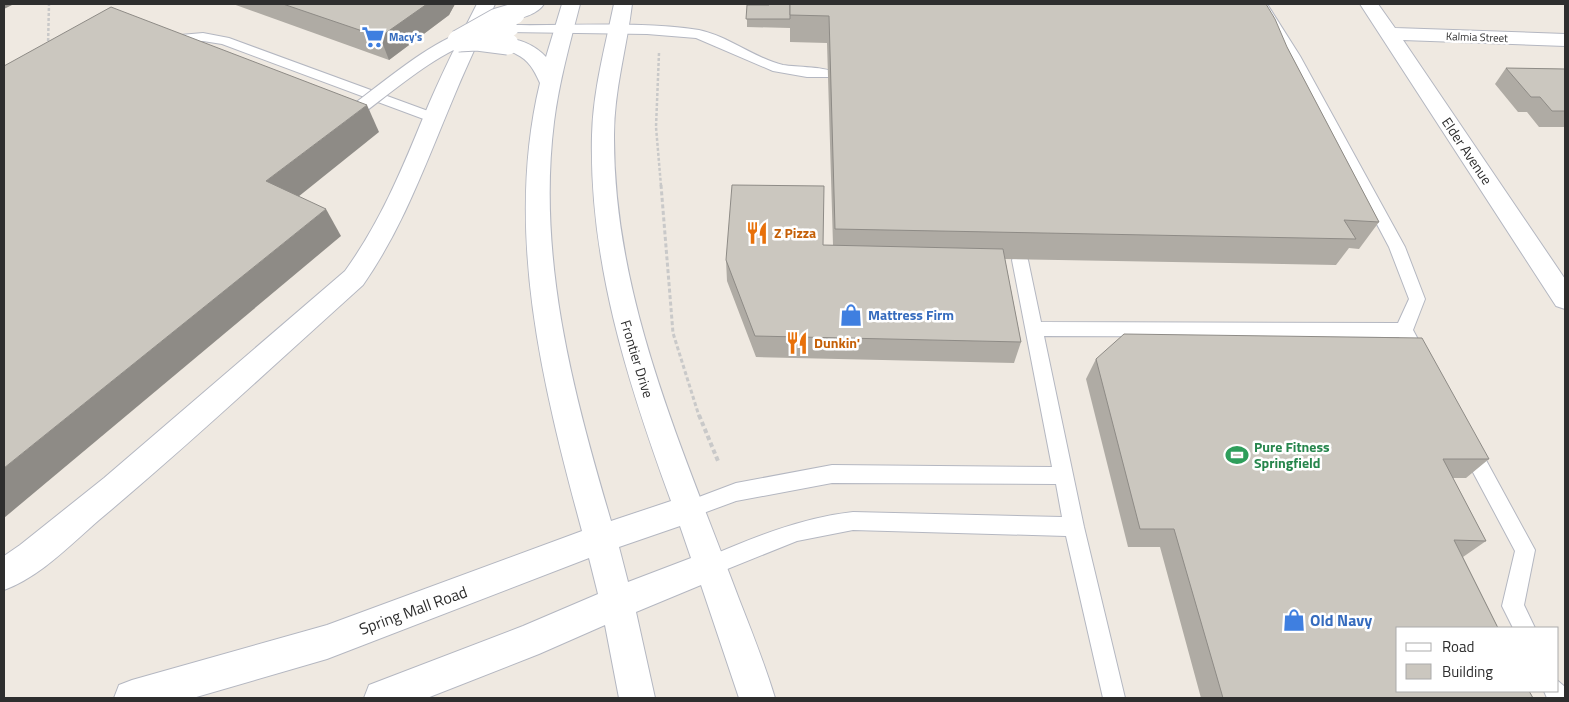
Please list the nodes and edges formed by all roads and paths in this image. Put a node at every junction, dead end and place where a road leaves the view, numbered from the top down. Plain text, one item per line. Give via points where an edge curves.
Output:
1 (49, 4) edge
2 (486, 4) edge
3 (535, 4) edge
4 (570, 4) edge
5 (1262, 4) edge
6 (1370, 4) edge
7 (621, 17) edge
8 (512, 29) junction
9 (564, 29) junction
10 (653, 30) junction
11 (1390, 34) junction
12 (458, 40) junction
13 (1565, 40) edge
14 (159, 41) edge
15 (48, 52) edge
16 (828, 73) edge
17 (1289, 75) edge
18 (1305, 76) junction
19 (550, 82) junction
20 (346, 118) edge
21 (434, 118) junction
22 (1020, 260) edge
23 (1565, 299) edge
24 (1034, 329) junction
25 (1404, 330) junction
26 (1427, 373) edge
27 (1460, 432) edge
28 (718, 461) dead end
29 (1064, 476) junction
30 (690, 509) junction
31 (1074, 527) junction
32 (600, 540) junction
33 (710, 566) junction
34 (4, 574) edge
35 (617, 603) junction
36 (1524, 627) edge
37 (132, 698) edge
38 (382, 698) edge
39 (636, 698) edge
40 (757, 698) edge
41 (1114, 698) edge

1 - 15 path, bridge
2 - 21 main road
3 - 8 main road
4 - 9 main road
5 - 18 lane
6 - 11 main road, Elder Avenue
7 - 9 lane
7 - 10 lane
7 - 30 main road, Frontier Drive via 603,136 615,272 628,333
8 - 9 lane
8 - 12 main road, bridge
8 - 12 main road, bridge via 490,23
8 - 19 main road via 542,63
9 - 19 main road
10 - 16 lane via 698,34 778,68
10 - 28 path via 659,50 656,127 673,332
11 - 13 main road, Kalmia Street
11 - 23 main road, Elder Avenue
12 - 20 lane, bridge
14 - 21 lane via 203,37 224,41
17 - 18 lane
18 - 25 lane via 1400,256 1416,299
19 - 32 main road via 541,141 540,229 544,285 552,350
21 - 34 main road via 374,252 354,278 115,488 32,556
22 - 24 lane
24 - 25 lane
24 - 29 lane
25 - 26 lane
27 - 36 lane via 1525,550 1513,606
29 - 30 lane via 832,474 736,492
29 - 31 lane
30 - 32 main road, Spring Mall Road
30 - 33 main road, Frontier Drive
31 - 33 lane via 826,523 770,540
31 - 41 lane
32 - 35 main road
32 - 37 main road, Spring Mall Road via 327,642
33 - 35 main road
33 - 40 main road, Frontier Drive
35 - 38 main road
35 - 39 main road

